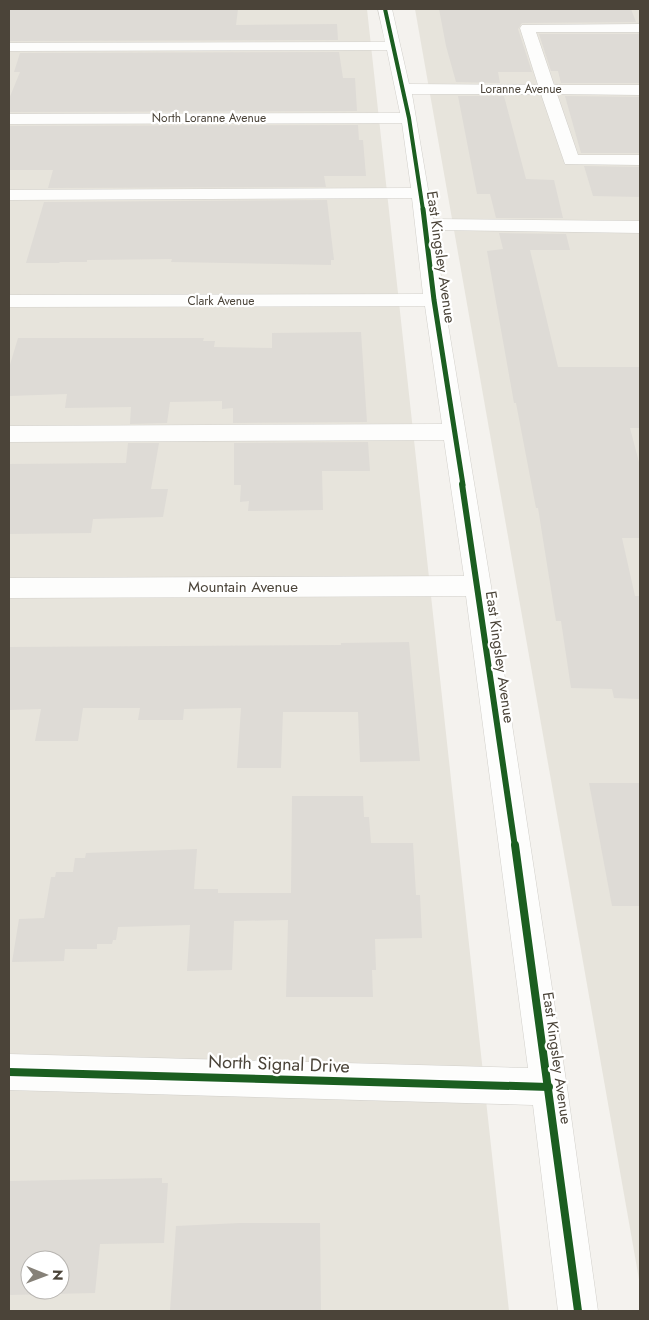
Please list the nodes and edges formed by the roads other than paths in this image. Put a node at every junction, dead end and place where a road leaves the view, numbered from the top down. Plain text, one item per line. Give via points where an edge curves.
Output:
1 (385, 9) edge
2 (640, 28) edge
3 (393, 46) junction
4 (9, 47) edge
5 (402, 89) junction
6 (548, 89) junction
7 (640, 90) edge
8 (409, 118) junction
9 (9, 119) edge
10 (640, 160) edge
11 (420, 192) junction
12 (9, 195) edge
13 (425, 224) junction
14 (640, 227) edge
15 (434, 300) junction
16 (9, 302) edge
17 (454, 432) junction
18 (9, 434) edge
19 (478, 586) junction
20 (9, 588) edge
21 (9, 1072) edge
22 (549, 1087) junction
23 (578, 1311) edge

1 - 3 street, East Kingsley Avenue
2 - 6 street via 527,28
3 - 4 street
3 - 5 street, East Kingsley Avenue
5 - 6 street, Loranne Avenue
5 - 8 street, East Kingsley Avenue
6 - 7 street, Loranne Avenue
6 - 10 street via 571,160
8 - 9 street, North Loranne Avenue
8 - 11 street, East Kingsley Avenue
11 - 12 street
11 - 13 street, East Kingsley Avenue
13 - 14 street
13 - 15 street, East Kingsley Avenue
15 - 16 street, Clark Avenue
15 - 17 street, East Kingsley Avenue
17 - 18 street
17 - 19 street, East Kingsley Avenue
19 - 20 street, Mountain Avenue
19 - 22 street, East Kingsley Avenue
21 - 22 street, North Signal Drive
22 - 23 street, East Kingsley Avenue

